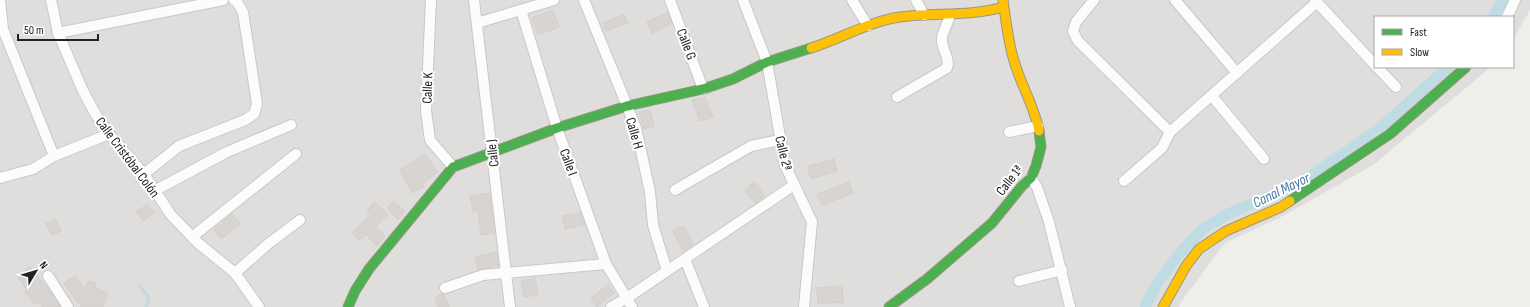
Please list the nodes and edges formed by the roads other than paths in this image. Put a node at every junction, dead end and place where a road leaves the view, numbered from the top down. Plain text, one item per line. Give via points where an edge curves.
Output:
1 (0, 0) edge
2 (51, 0) edge
3 (223, 0) edge
4 (234, 0) edge
5 (431, 0) edge
6 (474, 0) edge
7 (554, 0) edge
8 (584, 0) edge
9 (670, 0) edge
10 (743, 0) edge
11 (852, 0) edge
12 (916, 0) edge
13 (1094, 0) edge
14 (1175, 0) edge
15 (1515, 0) edge
16 (1316, 1) edge
17 (1003, 3) edge
18 (521, 10) junction
19 (924, 14) junction
20 (950, 15) junction
21 (1507, 16) edge
22 (477, 23) junction
23 (868, 26) junction
24 (58, 33) junction
25 (767, 62) junction
26 (1374, 64) edge
27 (1378, 68) edge
28 (1465, 68) edge
29 (1237, 73) junction
30 (1396, 87) dead end
31 (703, 89) junction
32 (1212, 96) junction
33 (897, 97) dead end
34 (627, 106) junction
35 (291, 125) dead end
36 (1038, 126) junction
37 (557, 128) junction
38 (1009, 132) dead end
39 (1170, 132) junction
40 (109, 134) junction
41 (780, 140) junction
42 (492, 152) junction
43 (296, 154) dead end
44 (54, 156) junction
45 (1264, 159) dead end
46 (453, 167) junction
47 (144, 174) junction
48 (0, 177) edge
49 (1031, 178) junction
50 (1124, 181) dead end
51 (794, 185) junction
52 (675, 190) dead end
53 (154, 191) junction
54 (300, 220) dead end
55 (192, 237) junction
56 (685, 258) junction
57 (606, 264) junction
58 (1062, 270) junction
59 (667, 271) junction
60 (235, 273) junction
61 (505, 273) junction
62 (48, 276) dead end
63 (1019, 281) dead end
64 (445, 288) dead end
65 (627, 298) junction
66 (68, 307) edge
67 (259, 307) edge
68 (348, 307) edge
69 (510, 307) edge
70 (611, 307) edge
71 (632, 307) edge
72 (704, 307) edge
73 (804, 307) edge
74 (889, 307) edge
75 (1070, 307) edge
76 (1163, 307) edge

1 - 44 street via 3,30
2 - 24 street, Calle Cristóbal Colón
3 - 24 street
4 - 47 street via 243,12 256,104 254,114 179,146
5 - 46 street, Calle K via 426,111 430,140
6 - 22 street, Calle J
7 - 18 street
8 - 34 street, Calle H
9 - 31 street, Calle G
10 - 25 street, Calle 2ª
11 - 23 street
12 - 19 street
13 - 39 street via 1076,22 1073,31 1078,41
14 - 29 street
15 - 21 street
16 - 26 street
16 - 29 street
17 - 20 street via 993,10
17 - 36 street, Calle 1ª via 1015,64
18 - 22 street
18 - 37 street, Calle I
19 - 20 street
19 - 23 street via 898,17
20 - 33 street via 942,37 948,68
22 - 42 street, Calle J
23 - 25 street via 827,43
24 - 40 street, Calle Cristóbal Colón via 83,92
25 - 31 street via 733,79
25 - 41 street, Calle 2ª
27 - 30 street
28 - 76 street via 1390,134 1370,148 1281,207 1226,231 1199,250 1186,266
29 - 32 street
31 - 34 street
32 - 39 street
32 - 45 street
34 - 37 street
34 - 59 street, Calle H via 636,128 650,192 653,225
35 - 53 street via 227,152
36 - 38 street
36 - 49 street, Calle 1ª via 1041,147
37 - 42 street
37 - 57 street, Calle I
39 - 50 street via 1162,148
40 - 44 street
40 - 47 street, Calle Cristóbal Colón
41 - 51 street, Calle 2ª via 785,165
41 - 52 street via 751,146
42 - 46 street
42 - 61 street, Calle J
43 - 55 street
44 - 48 street via 33,168
46 - 68 street via 369,269
47 - 53 street, Calle Cristóbal Colón
49 - 58 street via 1042,200
49 - 74 street, Calle 1ª via 992,223 927,279
51 - 56 street
51 - 73 street, Calle 2ª via 812,222
53 - 55 street, Calle Cristóbal Colón via 171,215
54 - 60 street
55 - 60 street, Calle Cristóbal Colón
56 - 59 street
56 - 72 street
57 - 61 street
57 - 65 street, Calle I
58 - 63 street
58 - 75 street
59 - 65 street
60 - 67 street, Calle Cristóbal Colón
61 - 64 street via 483,275
61 - 69 street, Calle J
62 - 66 street
65 - 70 street
65 - 71 street, Calle I

